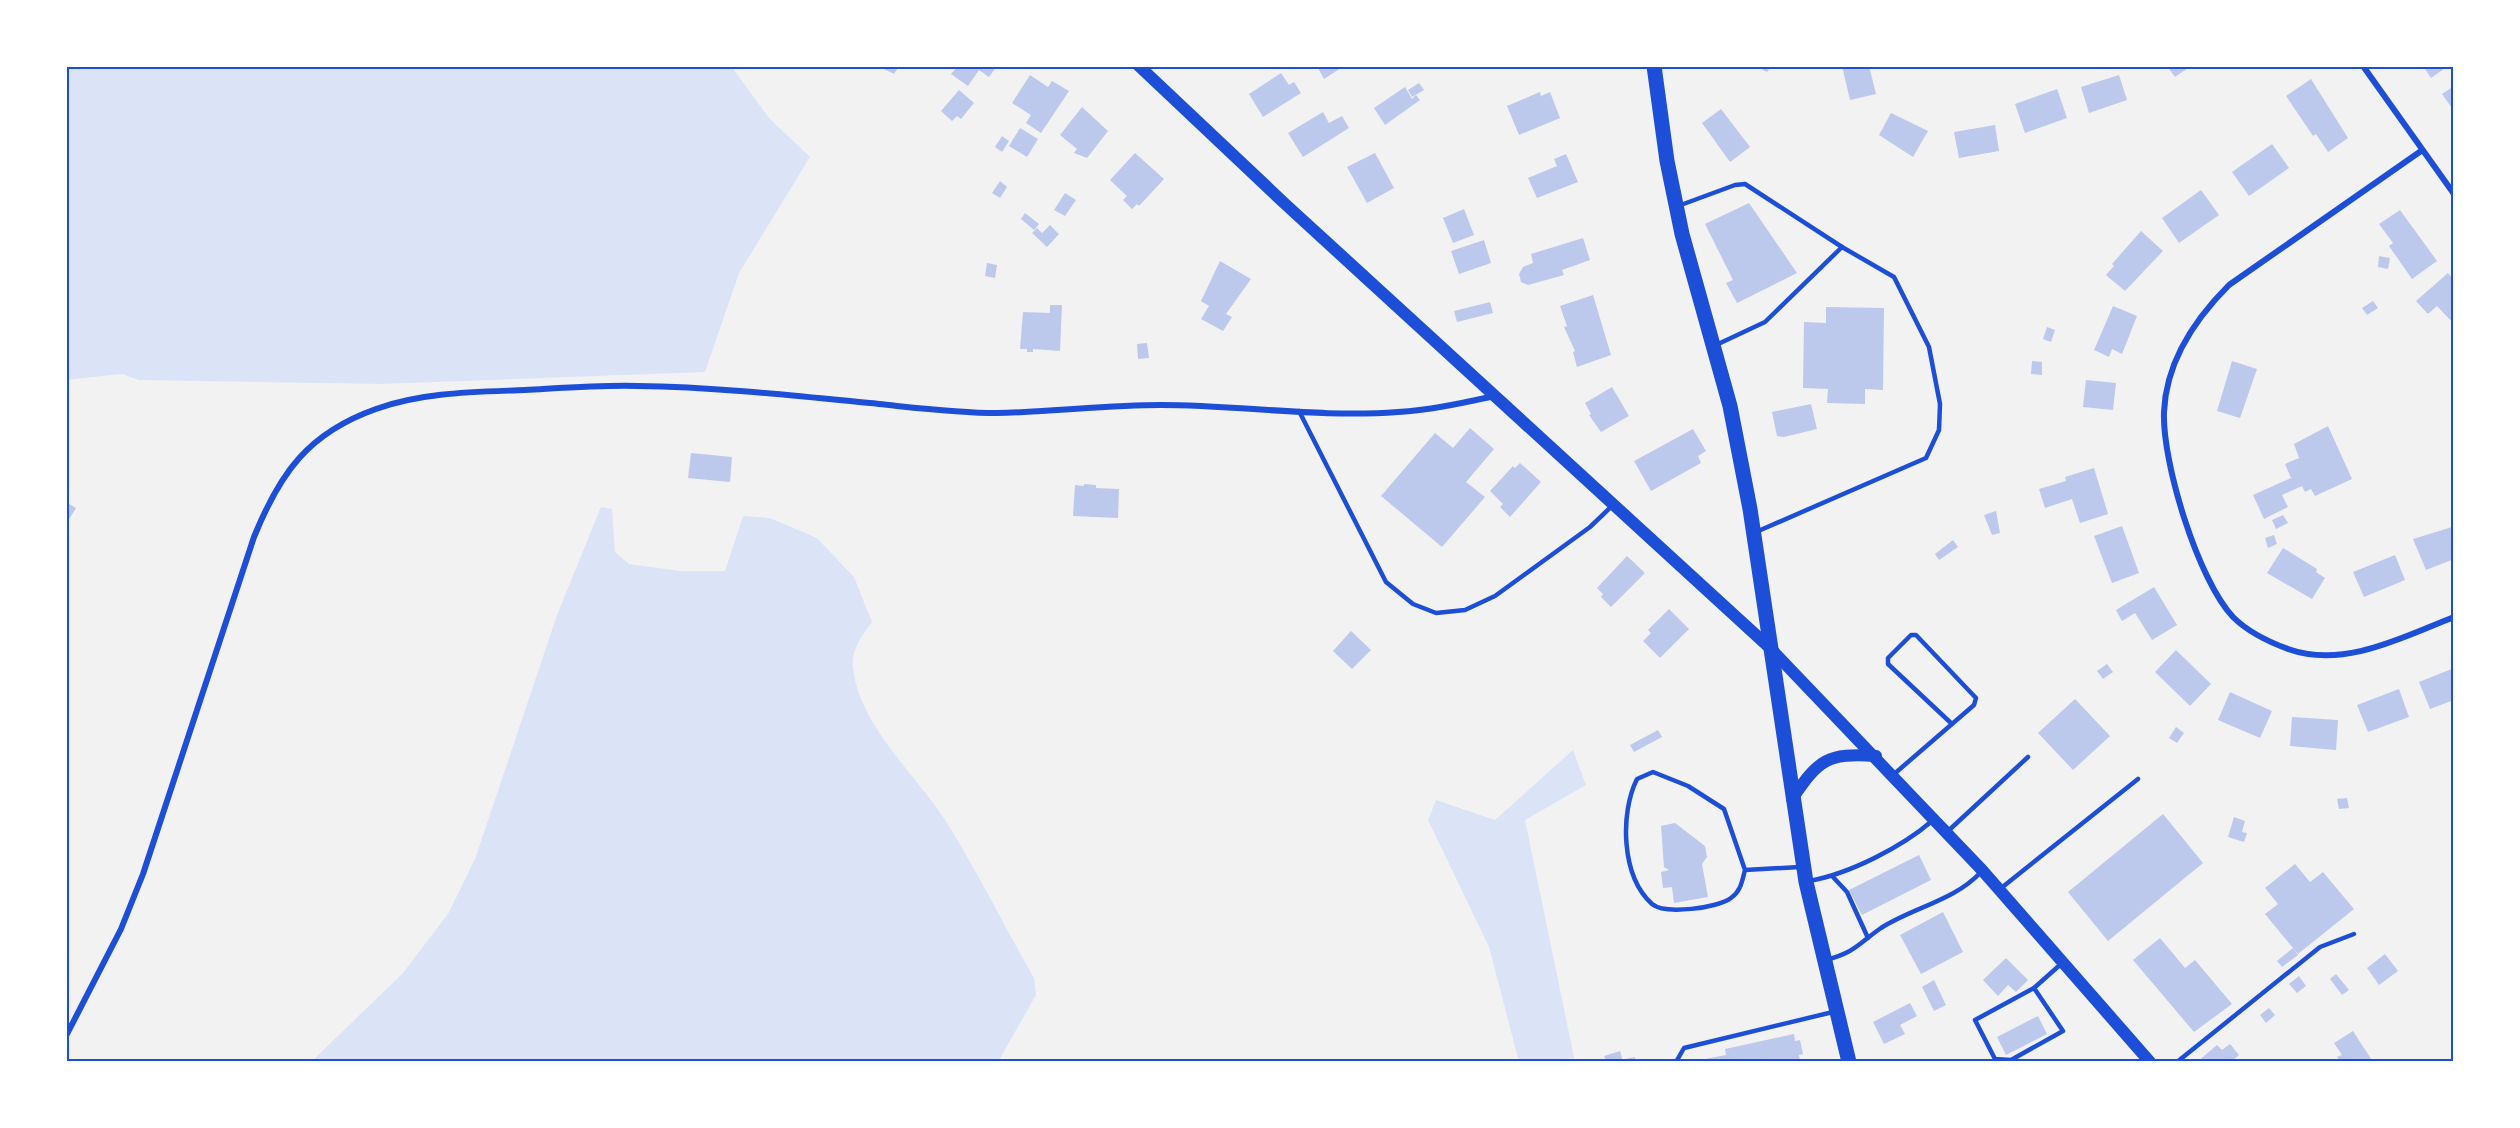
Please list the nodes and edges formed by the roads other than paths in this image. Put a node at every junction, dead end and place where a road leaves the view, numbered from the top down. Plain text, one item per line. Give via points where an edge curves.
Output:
1 (1139, 66) edge
2 (1654, 66) edge
3 (2363, 66) edge
4 (2421, 151) junction
5 (2454, 194) edge
6 (1677, 207) junction
7 (1842, 247) junction
8 (1714, 347) junction
9 (1495, 396) junction
10 (1299, 411) junction
11 (1614, 505) junction
12 (1754, 533) junction
13 (2454, 617) edge
14 (1769, 647) junction
15 (1952, 724) junction
16 (1876, 756) junction
17 (2028, 758) dead end
18 (1893, 775) junction
19 (2138, 779) dead end
20 (1792, 799) junction
21 (1934, 819) junction
22 (1947, 832) junction
23 (1745, 870) junction
24 (1982, 870) junction
25 (1805, 874) junction
26 (1833, 877) junction
27 (2000, 889) junction
28 (2354, 934) dead end
29 (1868, 938) junction
30 (1824, 961) junction
31 (2063, 962) junction
32 (2034, 988) junction
33 (1836, 1011) junction
34 (66, 1036) edge
35 (1676, 1062) edge
36 (1849, 1062) edge
37 (2150, 1062) edge
38 (2177, 1062) edge

1 - 9 main road
2 - 6 main road
3 - 4 street
4 - 5 street
4 - 13 street via 2229,285 2203,312 2183,345 2170,378 2164,411 2172,477 2204,567 2233,616 2260,636 2289,650 2350,654 2385,645
6 - 7 lane via 1745,184
6 - 8 main road
7 - 8 lane via 1765,322
7 - 12 lane via 1894,277 1929,347 1940,404 1940,430 1926,458
8 - 12 main road via 1730,406
9 - 10 street via 1442,408 1396,412
9 - 11 main road
10 - 11 lane via 1386,582 1413,604 1436,613 1465,610 1496,596
10 - 34 street via 1159,405 997,413 775,393 635,386 491,391 415,399 375,409 343,424 296,459 266,506 143,874 121,929
11 - 14 main road
12 - 14 main road
14 - 16 main road
14 - 20 main road
15 - 15 lane via 1974,705 1976,698 1916,635 1911,635 1888,658 1888,664
15 - 18 lane
16 - 18 main road
16 - 20 main road via 1846,754 1827,759 1810,772
17 - 22 lane
18 - 21 main road
19 - 27 lane
20 - 25 main road
21 - 22 main road
21 - 26 lane via 1916,835
22 - 24 main road
23 - 23 lane via 1724,808 1688,786 1653,772 1637,779 1630,793 1628,850 1639,887 1653,905 1669,911 1730,899 1741,888
23 - 25 lane
24 - 27 main road
24 - 29 lane via 1967,887 1882,927
25 - 26 lane
25 - 30 main road
26 - 29 lane via 1846,892
27 - 31 main road
28 - 38 lane via 2320,947
29 - 30 lane via 1848,954
30 - 33 main road
31 - 32 lane
31 - 37 main road
32 - 32 lane via 1975,1020 1995,1059 2011,1060 2062,1031
33 - 35 lane via 1684,1048
33 - 36 main road

